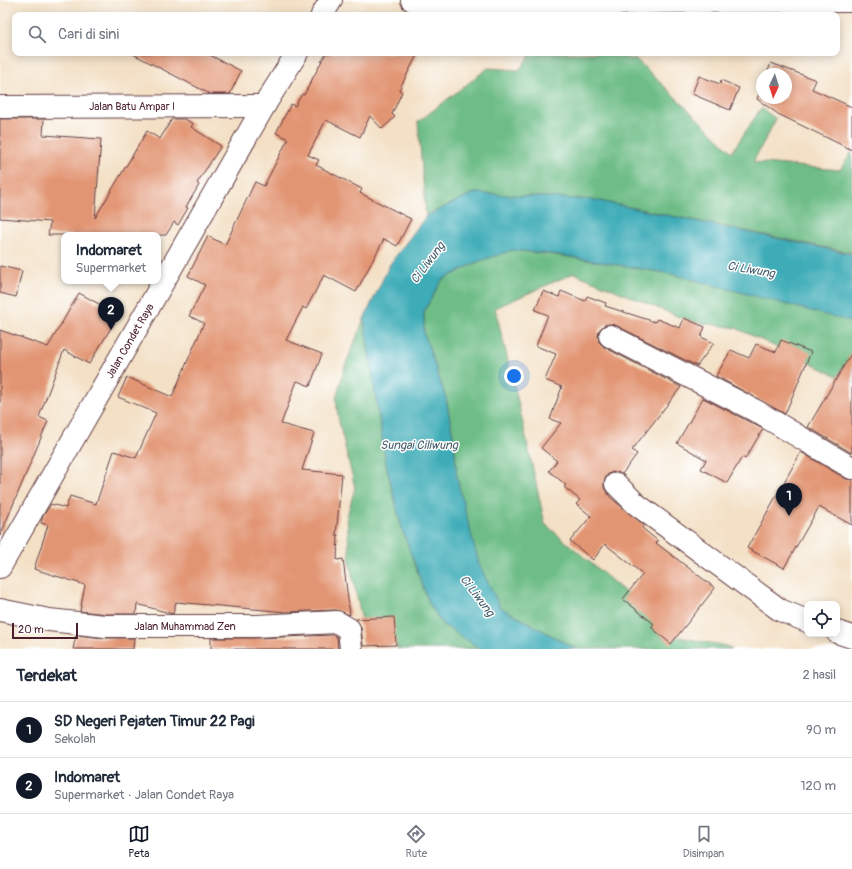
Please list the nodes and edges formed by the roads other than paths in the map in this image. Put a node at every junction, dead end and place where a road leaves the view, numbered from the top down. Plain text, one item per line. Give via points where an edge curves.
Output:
1 (331, 0) edge
2 (412, 0) edge
3 (852, 1) edge
4 (324, 12) edge
5 (295, 56) edge
6 (264, 106) junction
7 (0, 107) edge
8 (161, 284) edge
9 (161, 284) edge
10 (610, 336) dead end
11 (852, 468) edge
12 (616, 484) dead end
13 (4, 555) edge
14 (0, 610) edge
15 (804, 619) edge
16 (840, 633) edge
17 (852, 637) edge
18 (351, 649) edge

1 - 4 street
2 - 3 street via 419,3 472,8 664,2
5 - 6 street, Jalan Condet Raya
6 - 7 street, Jalan Batu Ampar I
6 - 9 street, Jalan Condet Raya
8 - 13 street, Jalan Condet Raya
10 - 11 street via 756,411
12 - 15 street via 636,504 774,606
14 - 18 street, Jalan Muhammad Zen via 49,620 104,626 256,626 337,622 349,629
16 - 17 street

